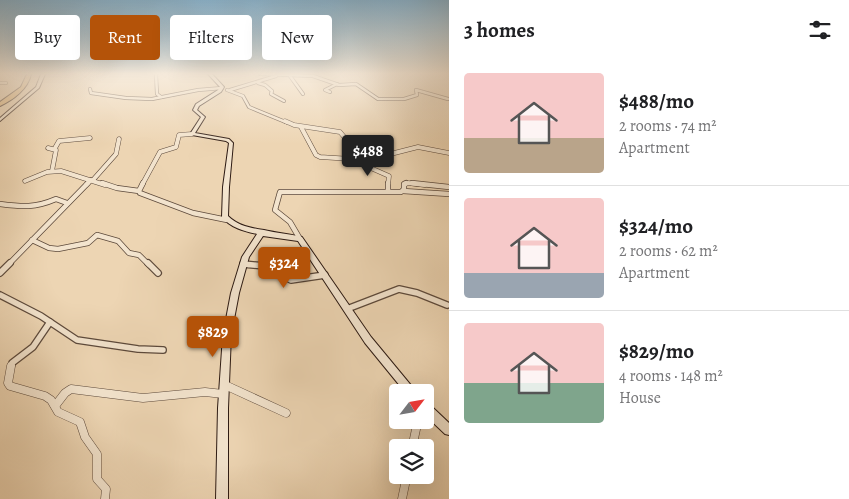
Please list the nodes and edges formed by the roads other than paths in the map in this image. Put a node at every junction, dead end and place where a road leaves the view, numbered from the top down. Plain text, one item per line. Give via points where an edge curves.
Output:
1 (26, 97) edge
2 (110, 97) edge
3 (158, 97) edge
4 (210, 97) edge
5 (244, 97) edge
6 (277, 97) edge
7 (377, 97) edge
8 (410, 97) edge
9 (284, 101) dead end
10 (0, 120) edge
11 (301, 127) junction
12 (192, 134) junction
13 (90, 138) dead end
14 (119, 139) dead end
15 (48, 148) dead end
16 (55, 148) junction
17 (449, 153) edge
18 (377, 158) junction
19 (357, 160) junction
20 (52, 171) junction
21 (92, 180) junction
22 (25, 181) dead end
23 (449, 187) edge
24 (388, 190) junction
25 (403, 191) junction
26 (140, 193) dead end
27 (449, 194) edge
28 (67, 203) junction
29 (0, 204) edge
30 (227, 220) junction
31 (262, 232) junction
32 (300, 239) junction
33 (32, 240) junction
34 (243, 264) junction
35 (0, 273) edge
36 (158, 273) dead end
37 (325, 275) junction
38 (0, 295) edge
39 (447, 305) dead end
40 (347, 309) junction
41 (50, 322) junction
42 (163, 350) dead end
43 (404, 384) edge
44 (224, 389) junction
45 (55, 406) junction
46 (286, 413) dead end
47 (434, 416) edge
48 (449, 430) edge
49 (405, 484) edge
50 (106, 499) edge
51 (222, 499) edge
52 (402, 499) edge

1 - 10 street
2 - 3 street via 122,100
4 - 12 street via 197,105 195,110 203,118
5 - 11 street via 250,106
6 - 9 street
7 - 8 street
11 - 18 street via 339,132 351,145
11 - 19 street via 318,156
12 - 21 street via 179,135 176,147 161,151 140,190
12 - 30 street via 231,143 226,187
13 - 16 street via 59,141
14 - 21 street via 116,154
15 - 16 street
16 - 20 street
17 - 18 street via 417,147
18 - 19 street
19 - 24 street via 389,176
20 - 21 street
20 - 22 street
21 - 28 street
23 - 25 street via 408,182 404,184
24 - 25 street
24 - 32 street via 279,193 276,212 290,222
25 - 27 street
26 - 30 street via 181,210
28 - 29 street via 56,199 39,206
28 - 33 street
30 - 31 street via 239,227
31 - 32 street
31 - 34 street
32 - 37 street
33 - 35 street
33 - 36 street via 58,249 88,243 97,235 118,241
34 - 37 street via 266,266 291,280
34 - 44 street via 226,335
37 - 40 street
38 - 41 street
39 - 40 street via 399,289
40 - 43 street
41 - 42 street via 72,338 86,343
41 - 45 street via 32,347 12,363 8,383 12,387 42,394
44 - 45 street via 143,398 72,389
44 - 46 street
44 - 51 street
45 - 50 street via 59,412 81,424 96,454 96,476 106,489
47 - 48 street
49 - 52 street

